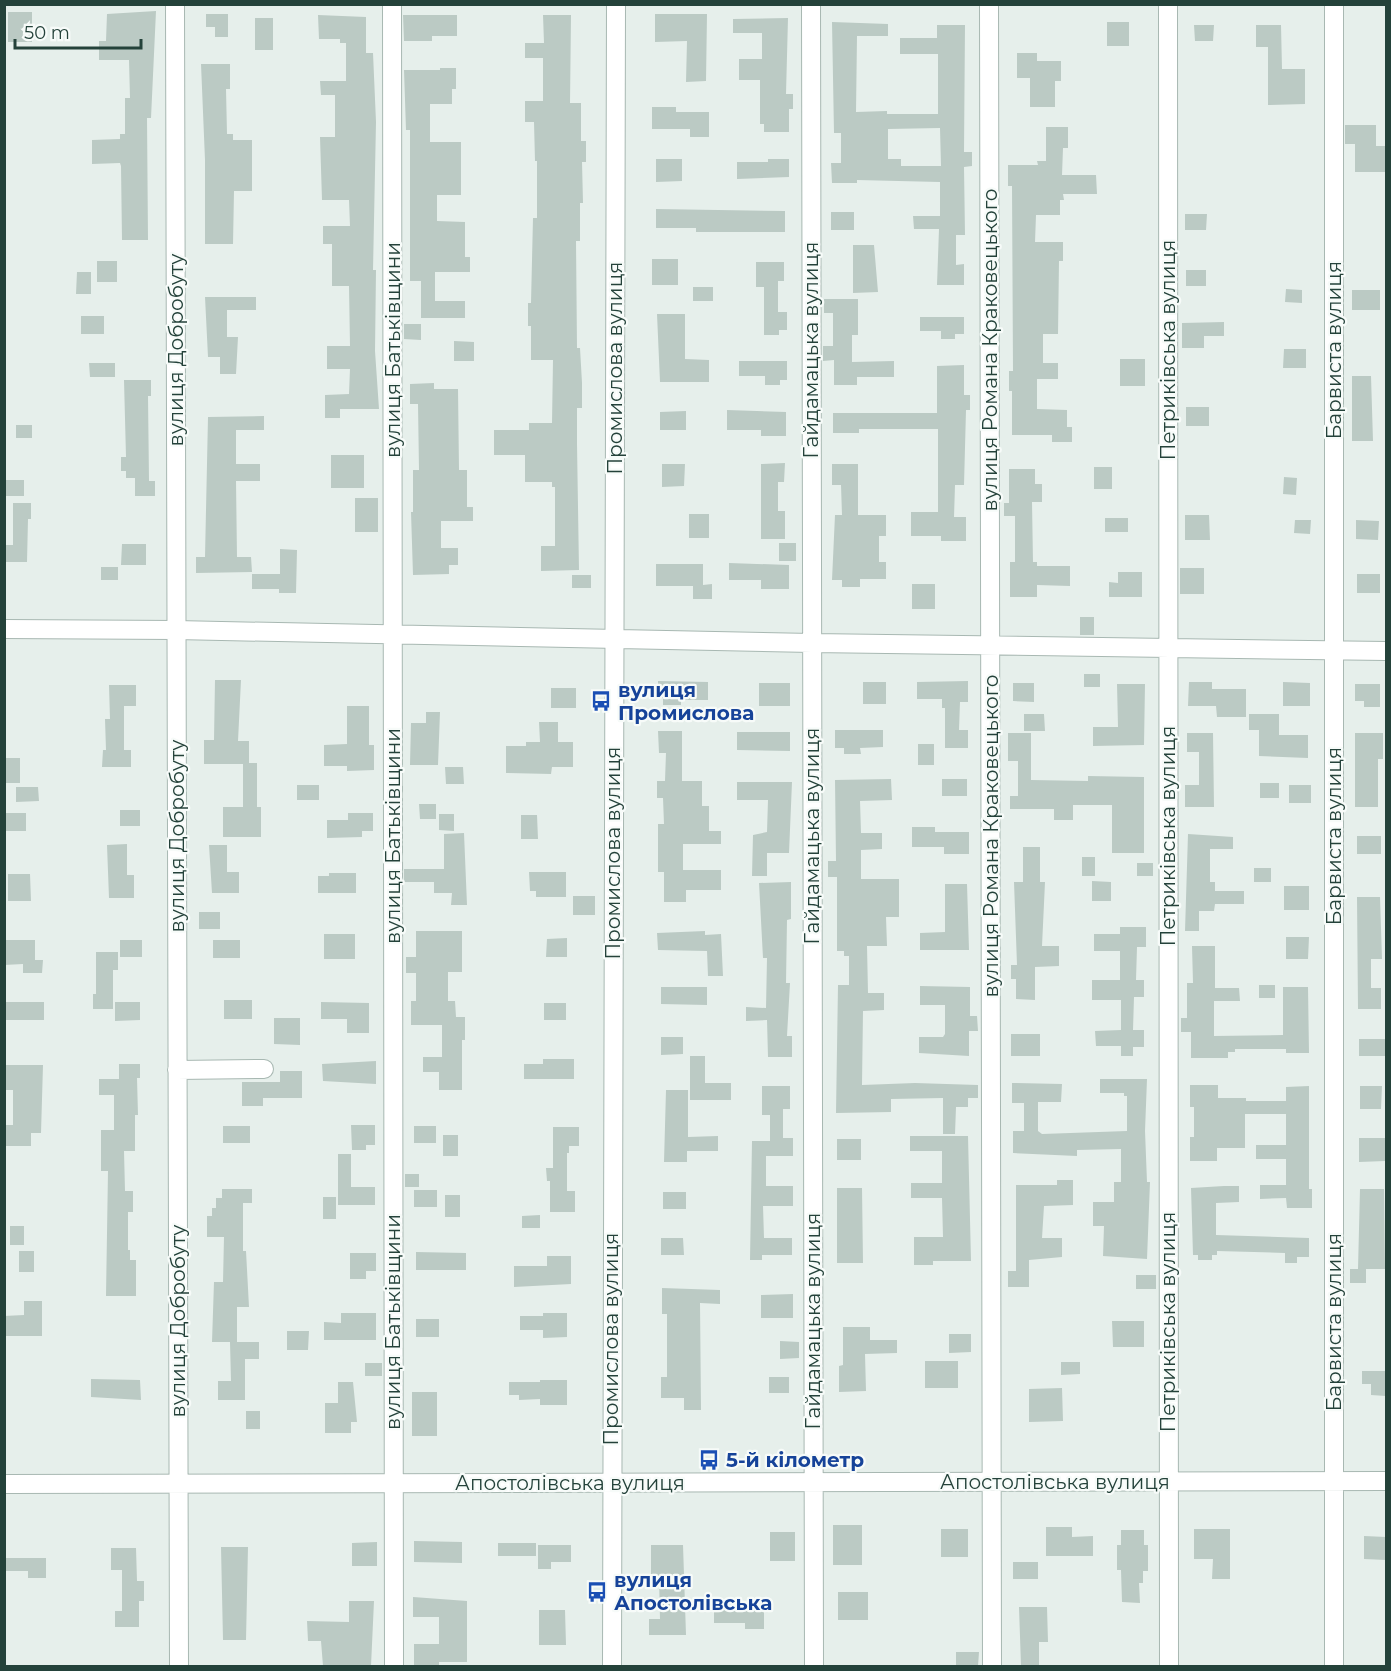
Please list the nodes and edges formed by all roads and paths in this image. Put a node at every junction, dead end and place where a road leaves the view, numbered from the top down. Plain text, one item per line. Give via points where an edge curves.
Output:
1 (175, 4) edge
2 (392, 4) edge
3 (616, 4) edge
4 (811, 4) edge
5 (989, 4) edge
6 (1168, 4) edge
7 (1334, 4) edge
8 (4, 629) edge
9 (176, 630) junction
10 (393, 633) junction
11 (614, 640) junction
12 (812, 643) junction
13 (990, 645) junction
14 (1168, 647) junction
15 (1334, 650) junction
16 (1386, 651) edge
17 (264, 1069) dead end
18 (177, 1070) junction
19 (1386, 1481) edge
20 (992, 1482) junction
21 (1168, 1482) junction
22 (1334, 1482) junction
23 (611, 1483) junction
24 (813, 1483) junction
25 (4, 1484) edge
26 (178, 1484) junction
27 (393, 1484) junction
28 (179, 1666) edge
29 (394, 1666) edge
30 (612, 1666) edge
31 (814, 1666) edge
32 (992, 1666) edge
33 (1168, 1666) edge
34 (1334, 1666) edge

1 - 9 street, вулиця Добробуту
2 - 10 street, вулиця Батьківщини
3 - 11 street, Промислова вулиця
4 - 12 street, Гайдамацька вулиця
5 - 13 street, вулиця Романа Краковецького
6 - 14 street, Петриківська вулиця
7 - 15 street, Барвиста вулиця
8 - 9 street
9 - 10 street
9 - 18 street, вулиця Добробуту
10 - 11 street
10 - 27 street, вулиця Батьківщини
11 - 12 street
11 - 23 street, Промислова вулиця
12 - 13 street
12 - 24 street, Гайдамацька вулиця
13 - 14 street
13 - 20 street, вулиця Романа Краковецького
14 - 15 street
14 - 21 street, Петриківська вулиця
15 - 16 street
15 - 22 street, Барвиста вулиця
17 - 18 street
18 - 26 street, вулиця Добробуту
19 - 22 street, Апостолівська вулиця
20 - 21 street, Апостолівська вулиця
20 - 24 street, Апостолівська вулиця
20 - 32 street, вулиця Романа Краковецького
21 - 22 street, Апостолівська вулиця
21 - 33 street, Петриківська вулиця
22 - 34 street, Барвиста вулиця
23 - 24 street, Апостолівська вулиця
23 - 27 street, Апостолівська вулиця
23 - 30 street, Промислова вулиця
24 - 31 street, Гайдамацька вулиця
25 - 26 street, Апостолівська вулиця
26 - 27 street, Апостолівська вулиця
26 - 28 street, вулиця Добробуту
27 - 29 street, вулиця Батьківщини

